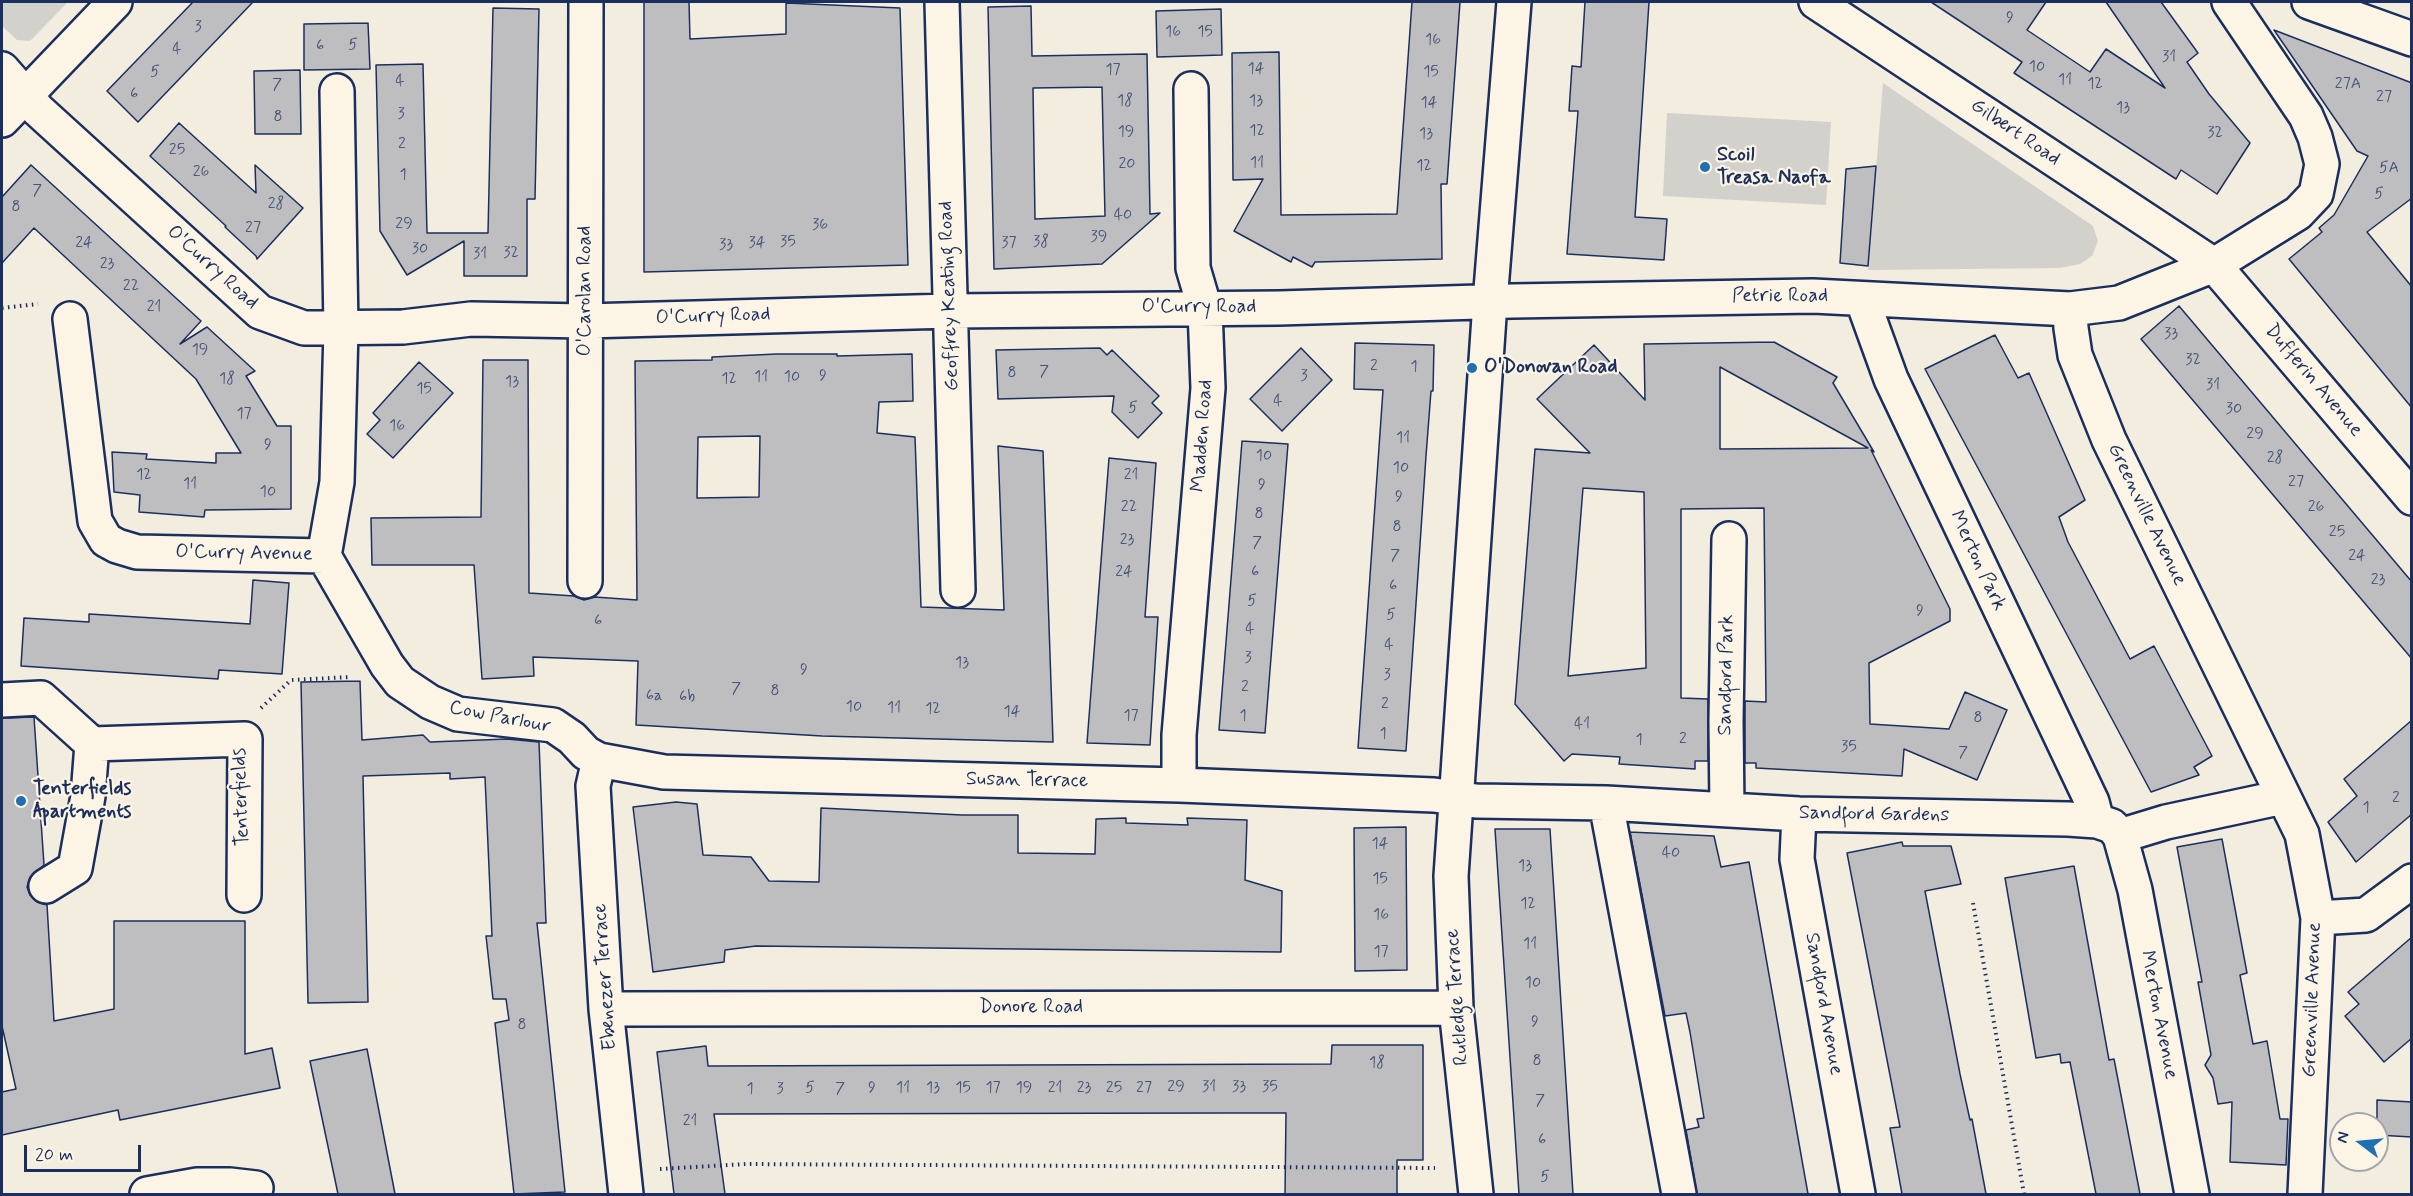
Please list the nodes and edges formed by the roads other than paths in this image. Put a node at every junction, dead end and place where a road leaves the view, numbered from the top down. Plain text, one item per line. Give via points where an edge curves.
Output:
1 (115, 2) edge
2 (586, 2) edge
3 (942, 2) edge
4 (1514, 2) edge
5 (1816, 2) edge
6 (2229, 2) edge
7 (2309, 2) edge
8 (2412, 39) edge
9 (2, 69) edge
10 (1191, 89) dead end
11 (337, 91) dead end
12 (25, 95) junction
13 (2, 120) edge
14 (2214, 265) junction
15 (1862, 298) junction
16 (1490, 302) junction
17 (1205, 309) junction
18 (2070, 309) junction
19 (950, 311) junction
20 (70, 319) dead end
21 (586, 321) junction
22 (340, 329) junction
23 (2412, 498) edge
24 (1729, 539) dead end
25 (324, 556) junction
26 (585, 581) dead end
27 (957, 590) dead end
28 (2, 700) edge
29 (92, 744) junction
30 (599, 760) junction
31 (1179, 785) junction
32 (2283, 797) junction
33 (1455, 798) junction
34 (1606, 803) junction
35 (1727, 810) junction
36 (1799, 814) junction
37 (2109, 829) junction
38 (46, 886) dead end
39 (2410, 886) edge
40 (244, 895) dead end
41 (2318, 918) junction
42 (1456, 1008) junction
43 (606, 1009) junction
44 (1476, 1181) edge
45 (625, 1183) edge
46 (256, 1188) dead end
47 (147, 1194) edge
48 (1679, 1194) edge
49 (1858, 1194) edge
50 (2192, 1194) edge
51 (2304, 1194) edge

1 - 12 street
2 - 21 street, O'Carolan Road
3 - 19 street, Geoffrey Keating Road
4 - 16 street
5 - 14 street, Gilbert Road
6 - 14 street via 2306,116 2322,164 2316,194 2298,213
7 - 8 street
9 - 12 street, O'Curry Road
10 - 17 street, Madden Road via 1193,268
11 - 22 street, O'Curry Avenue
12 - 13 street
12 - 22 street, O'Curry Road via 260,312 304,328
14 - 18 street via 2119,303
14 - 23 street, Dufferin Avenue
15 - 16 street, Petrie Road
15 - 18 street, Petrie Road
15 - 37 street, Merton Park via 1891,379 2092,802
16 - 17 street, O'Curry Road
16 - 33 street
17 - 19 street, O'Curry Road
17 - 31 street, Madden Road via 1208,388 1179,735
18 - 32 street, Greenville Avenue via 2075,355 2109,440
19 - 21 street, O'Curry Road
19 - 27 street, Geoffrey Keating Road
20 - 25 street, O'Curry Avenue via 95,521 106,540 136,552
21 - 22 street, O'Curry Road via 471,320
21 - 26 street, O'Carolan Road
22 - 25 street, O'Curry Avenue via 337,482
24 - 35 street, Sandford Park
25 - 30 street, Cow Parlour via 400,682 430,702 458,714 553,725
28 - 29 street via 40,698
29 - 38 street via 88,796 75,868
29 - 40 street, Tenterfields via 244,740
30 - 31 street, Susan Terrace via 664,772
30 - 43 street, Ebenezer Terrace via 593,786
31 - 33 street, Susan Terrace
32 - 37 street, Sandford Gardens via 2166,822
32 - 41 street, Greenville Avenue via 2302,834
33 - 34 street, Sandford Gardens
33 - 42 street, Rutledge Terrace via 1451,876
34 - 35 street, Sandford Gardens
34 - 48 street
35 - 36 street, Sandford Gardens
36 - 37 street, Sandford Gardens via 2056,818
36 - 49 street, Sandford Avenue via 1797,860
37 - 50 street, Merton Avenue via 2135,890
39 - 41 street via 2366,915
41 - 51 street, Greenville Avenue
42 - 43 street, Donore Road
42 - 44 street, Rutledge Terrace
43 - 45 street, Ebenezer Terrace
46 - 47 street via 197,1185

